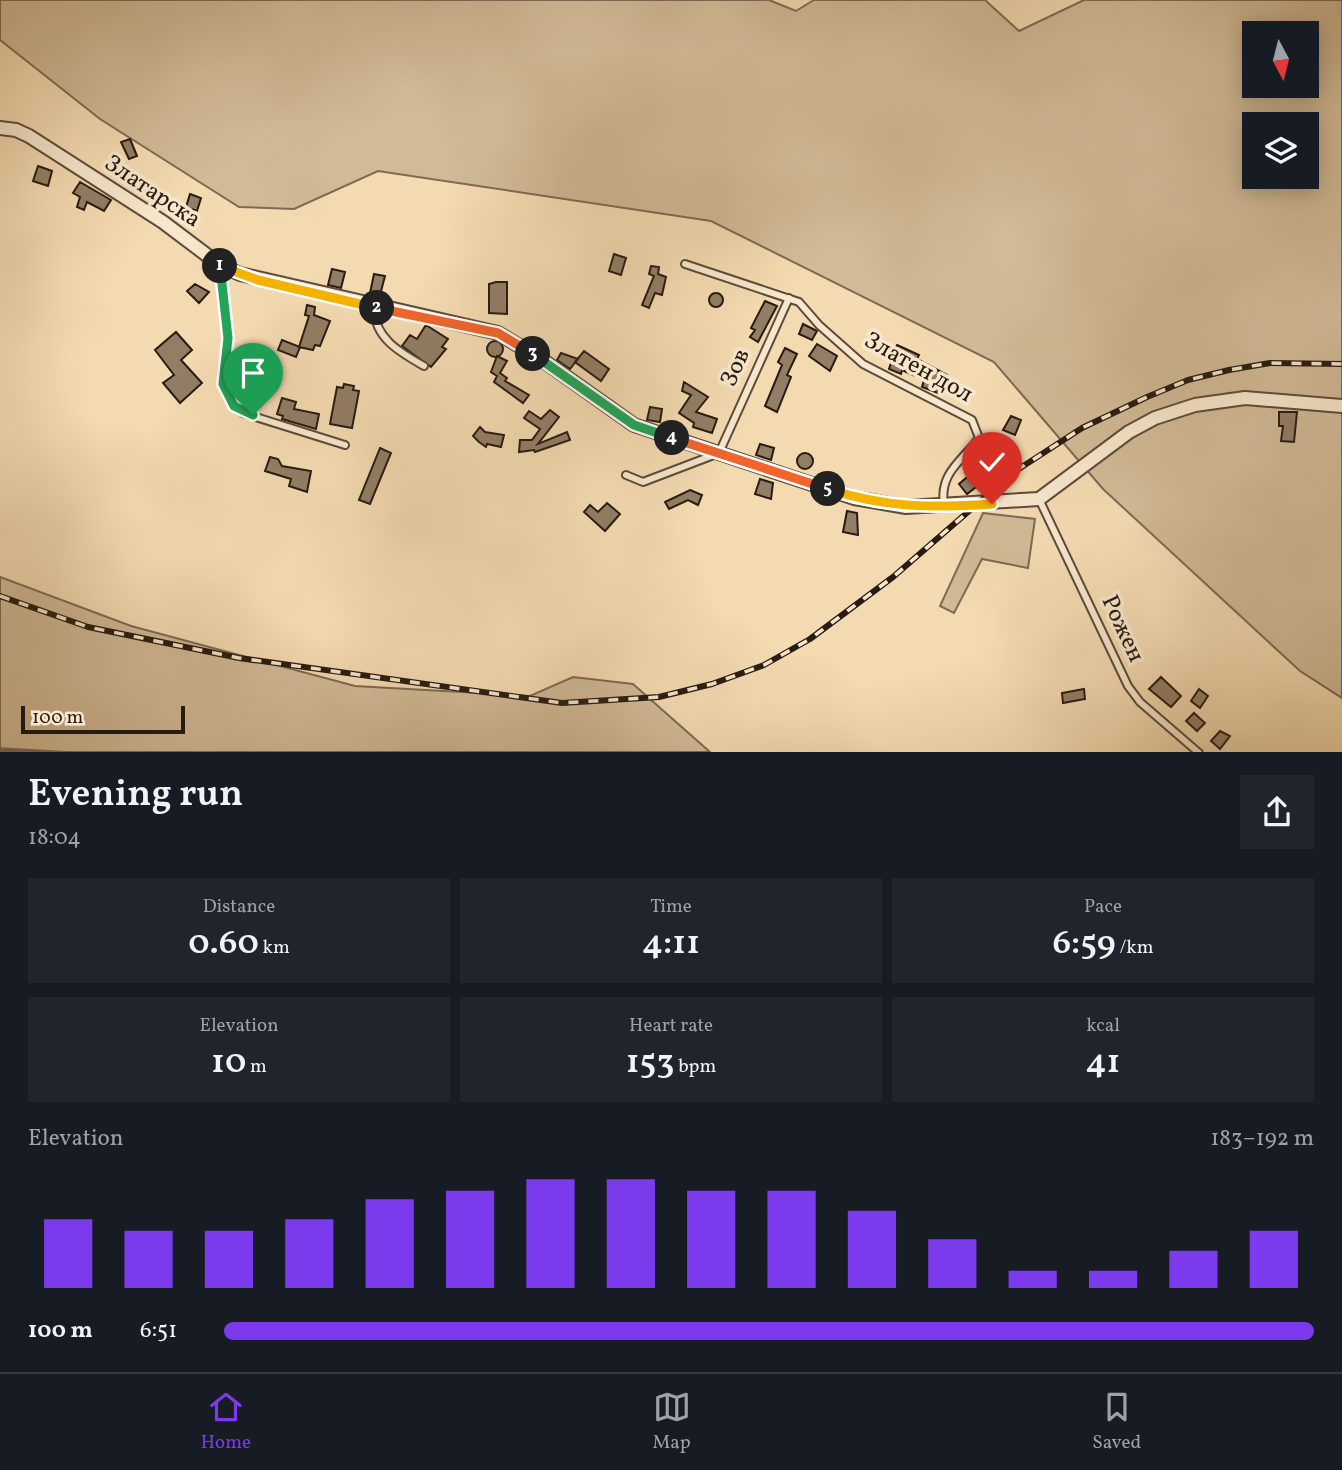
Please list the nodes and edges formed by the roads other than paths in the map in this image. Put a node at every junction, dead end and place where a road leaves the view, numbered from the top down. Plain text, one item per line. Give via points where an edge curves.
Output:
1 (0, 128) edge
2 (685, 264) dead end
3 (220, 265) junction
4 (789, 298) junction
5 (375, 307) junction
6 (424, 366) dead end
7 (1342, 406) edge
8 (345, 445) dead end
9 (719, 453) junction
10 (626, 475) dead end
11 (1039, 499) junction
12 (944, 507) junction
13 (1199, 752) edge

1 - 3 street, Златарска via 29,136 163,222
2 - 4 lane, Златен дол
3 - 5 street, Златарска via 258,280
3 - 8 lane via 228,338 223,384 228,398 243,413
4 - 9 lane, Зов
4 - 12 lane, Златен дол via 799,302 863,364 972,421 979,438 945,477
5 - 6 lane via 374,319 385,338
5 - 9 street, Златарска via 498,333 634,425
7 - 11 street via 1245,398 1172,412 1129,432
9 - 10 lane via 643,482
9 - 12 street, Златарска via 854,498 906,507
11 - 12 street, Златарска
11 - 13 lane, Рожен via 1128,686 1140,702

